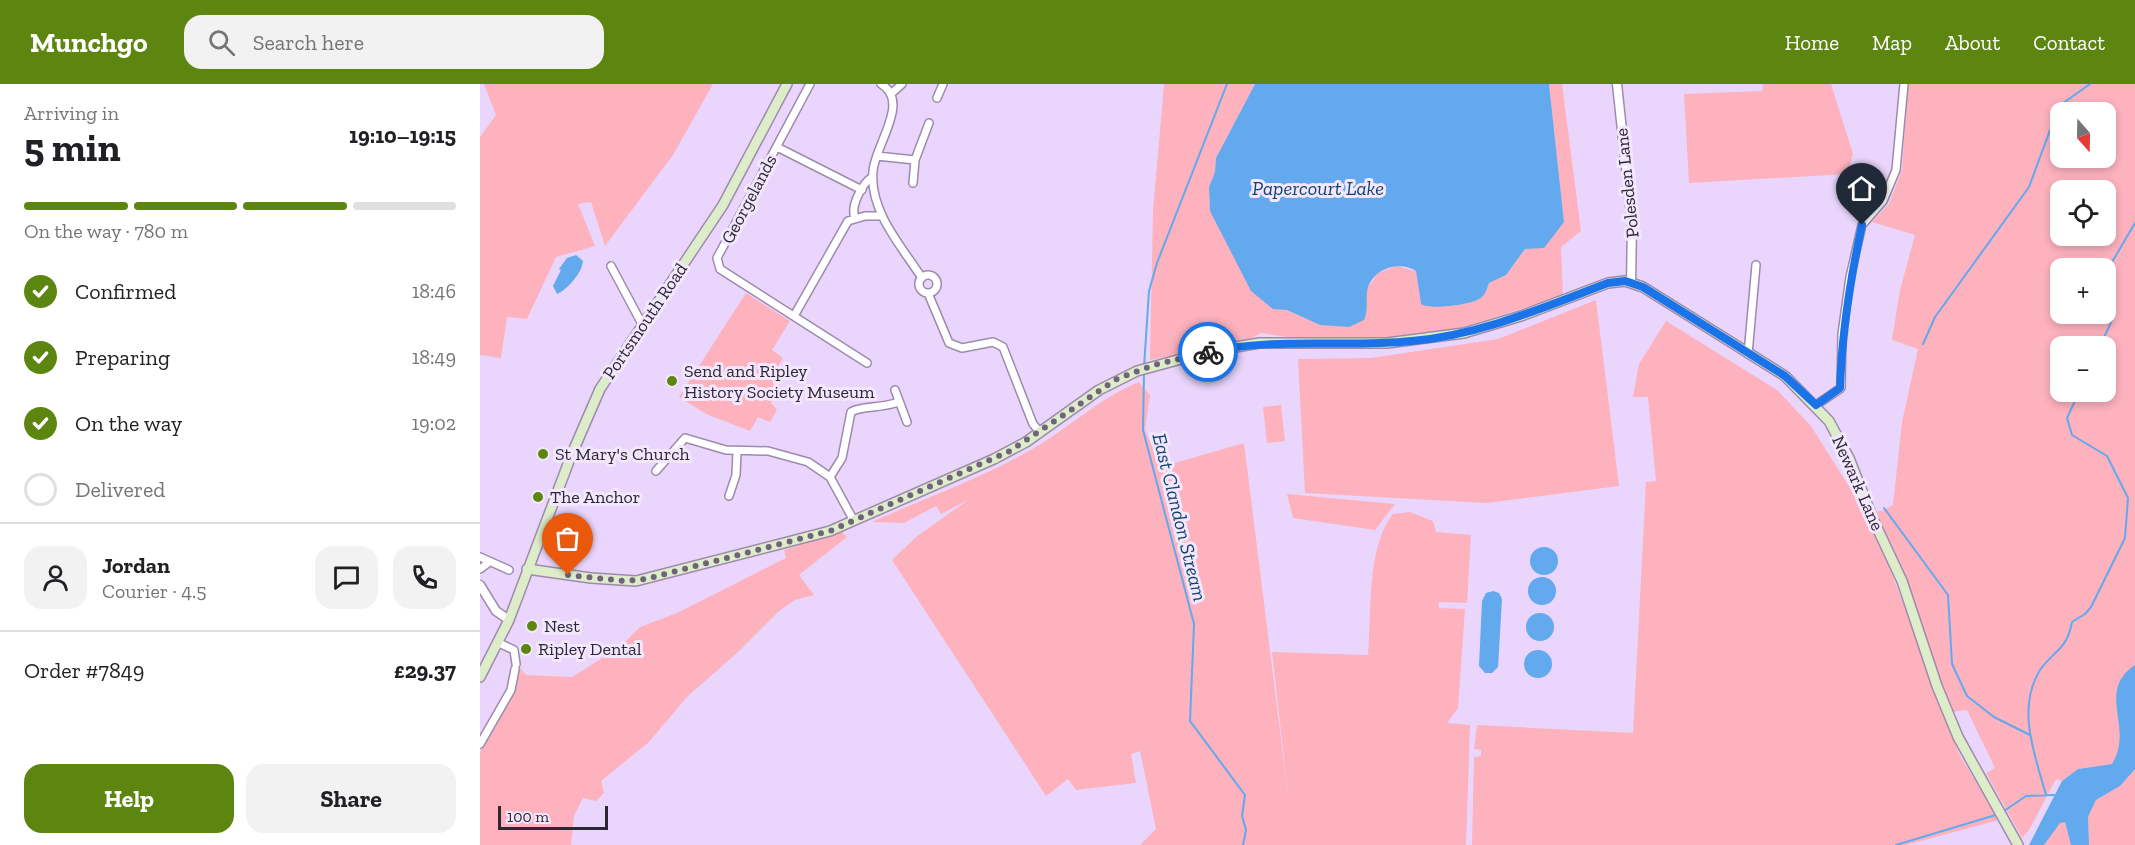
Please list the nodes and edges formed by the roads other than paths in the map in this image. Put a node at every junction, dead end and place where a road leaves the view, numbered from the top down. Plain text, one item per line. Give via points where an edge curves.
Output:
1 (787, 84) edge
2 (810, 84) edge
3 (881, 84) edge
4 (902, 84) edge
5 (943, 84) edge
6 (1617, 84) edge
7 (1904, 84) edge
8 (892, 93) junction
9 (937, 99) dead end
10 (929, 123) dead end
11 (777, 147) junction
12 (877, 156) junction
13 (915, 160) junction
14 (872, 177) junction
15 (913, 183) dead end
16 (862, 190) junction
17 (882, 216) junction
18 (855, 218) junction
19 (1756, 265) dead end
20 (611, 266) dead end
21 (922, 278) junction
22 (1631, 283) junction
23 (928, 293) junction
24 (795, 316) junction
25 (642, 324) junction
26 (1748, 354) junction
27 (867, 363) dead end
28 (895, 390) dead end
29 (873, 400) dead end
30 (898, 402) junction
31 (1816, 405) junction
32 (876, 408) junction
33 (907, 422) dead end
34 (1040, 432) junction
35 (737, 452) junction
36 (656, 471) dead end
37 (830, 477) junction
38 (729, 496) dead end
39 (854, 520) junction
40 (480, 557) edge
41 (488, 563) junction
42 (480, 569) edge
43 (527, 569) junction
44 (509, 570) dead end
45 (480, 585) edge
46 (509, 620) junction
47 (499, 643) junction
48 (480, 677) edge
49 (480, 744) edge
50 (2018, 845) edge

1 - 25 main road, Portsmouth Road via 723,205
2 - 11 street, Georgelands
3 - 8 street
4 - 8 street
5 - 9 street
6 - 22 street, Polesden Lane via 1632,223
7 - 31 street via 1896,170 1883,201 1862,225 1850,277 1840,388
8 - 12 street via 894,105
10 - 13 street
11 - 16 street, Georgelands
11 - 24 street, Georgelands via 717,258 720,268
12 - 13 street
12 - 14 street
13 - 15 street
14 - 16 street
14 - 17 street
16 - 18 street via 853,210
17 - 18 street
17 - 21 street
18 - 24 street via 843,228
19 - 26 street
20 - 25 street
21 - 23 street via 920,289
21 - 23 street via 929,275 937,281 935,290
22 - 26 main road, Newark Lane
22 - 34 main road via 1608,283 1489,327 1438,338 1387,343 1259,343 1154,365 1099,390
23 - 34 street via 949,344 962,348 993,342 1003,347 1033,424
24 - 27 street, Georgelands
25 - 43 main road, Portsmouth Road via 590,410
26 - 31 main road, Newark Lane via 1788,378
28 - 30 street
29 - 32 street
30 - 32 street
30 - 33 street
31 - 50 main road, Newark Lane via 1840,439 1909,598 1948,714
32 - 37 street via 859,408 848,416 842,458
34 - 39 main road via 994,459
35 - 36 street via 685,438
35 - 37 street via 768,451 808,462
35 - 38 street via 736,475
37 - 39 street
39 - 43 main road via 830,531 639,580
40 - 41 street
41 - 42 street
41 - 44 street
43 - 46 main road, Portsmouth Road
45 - 46 street via 496,611
46 - 47 main road, Portsmouth Road
47 - 48 main road, Portsmouth Road
47 - 49 street via 514,650 511,690

